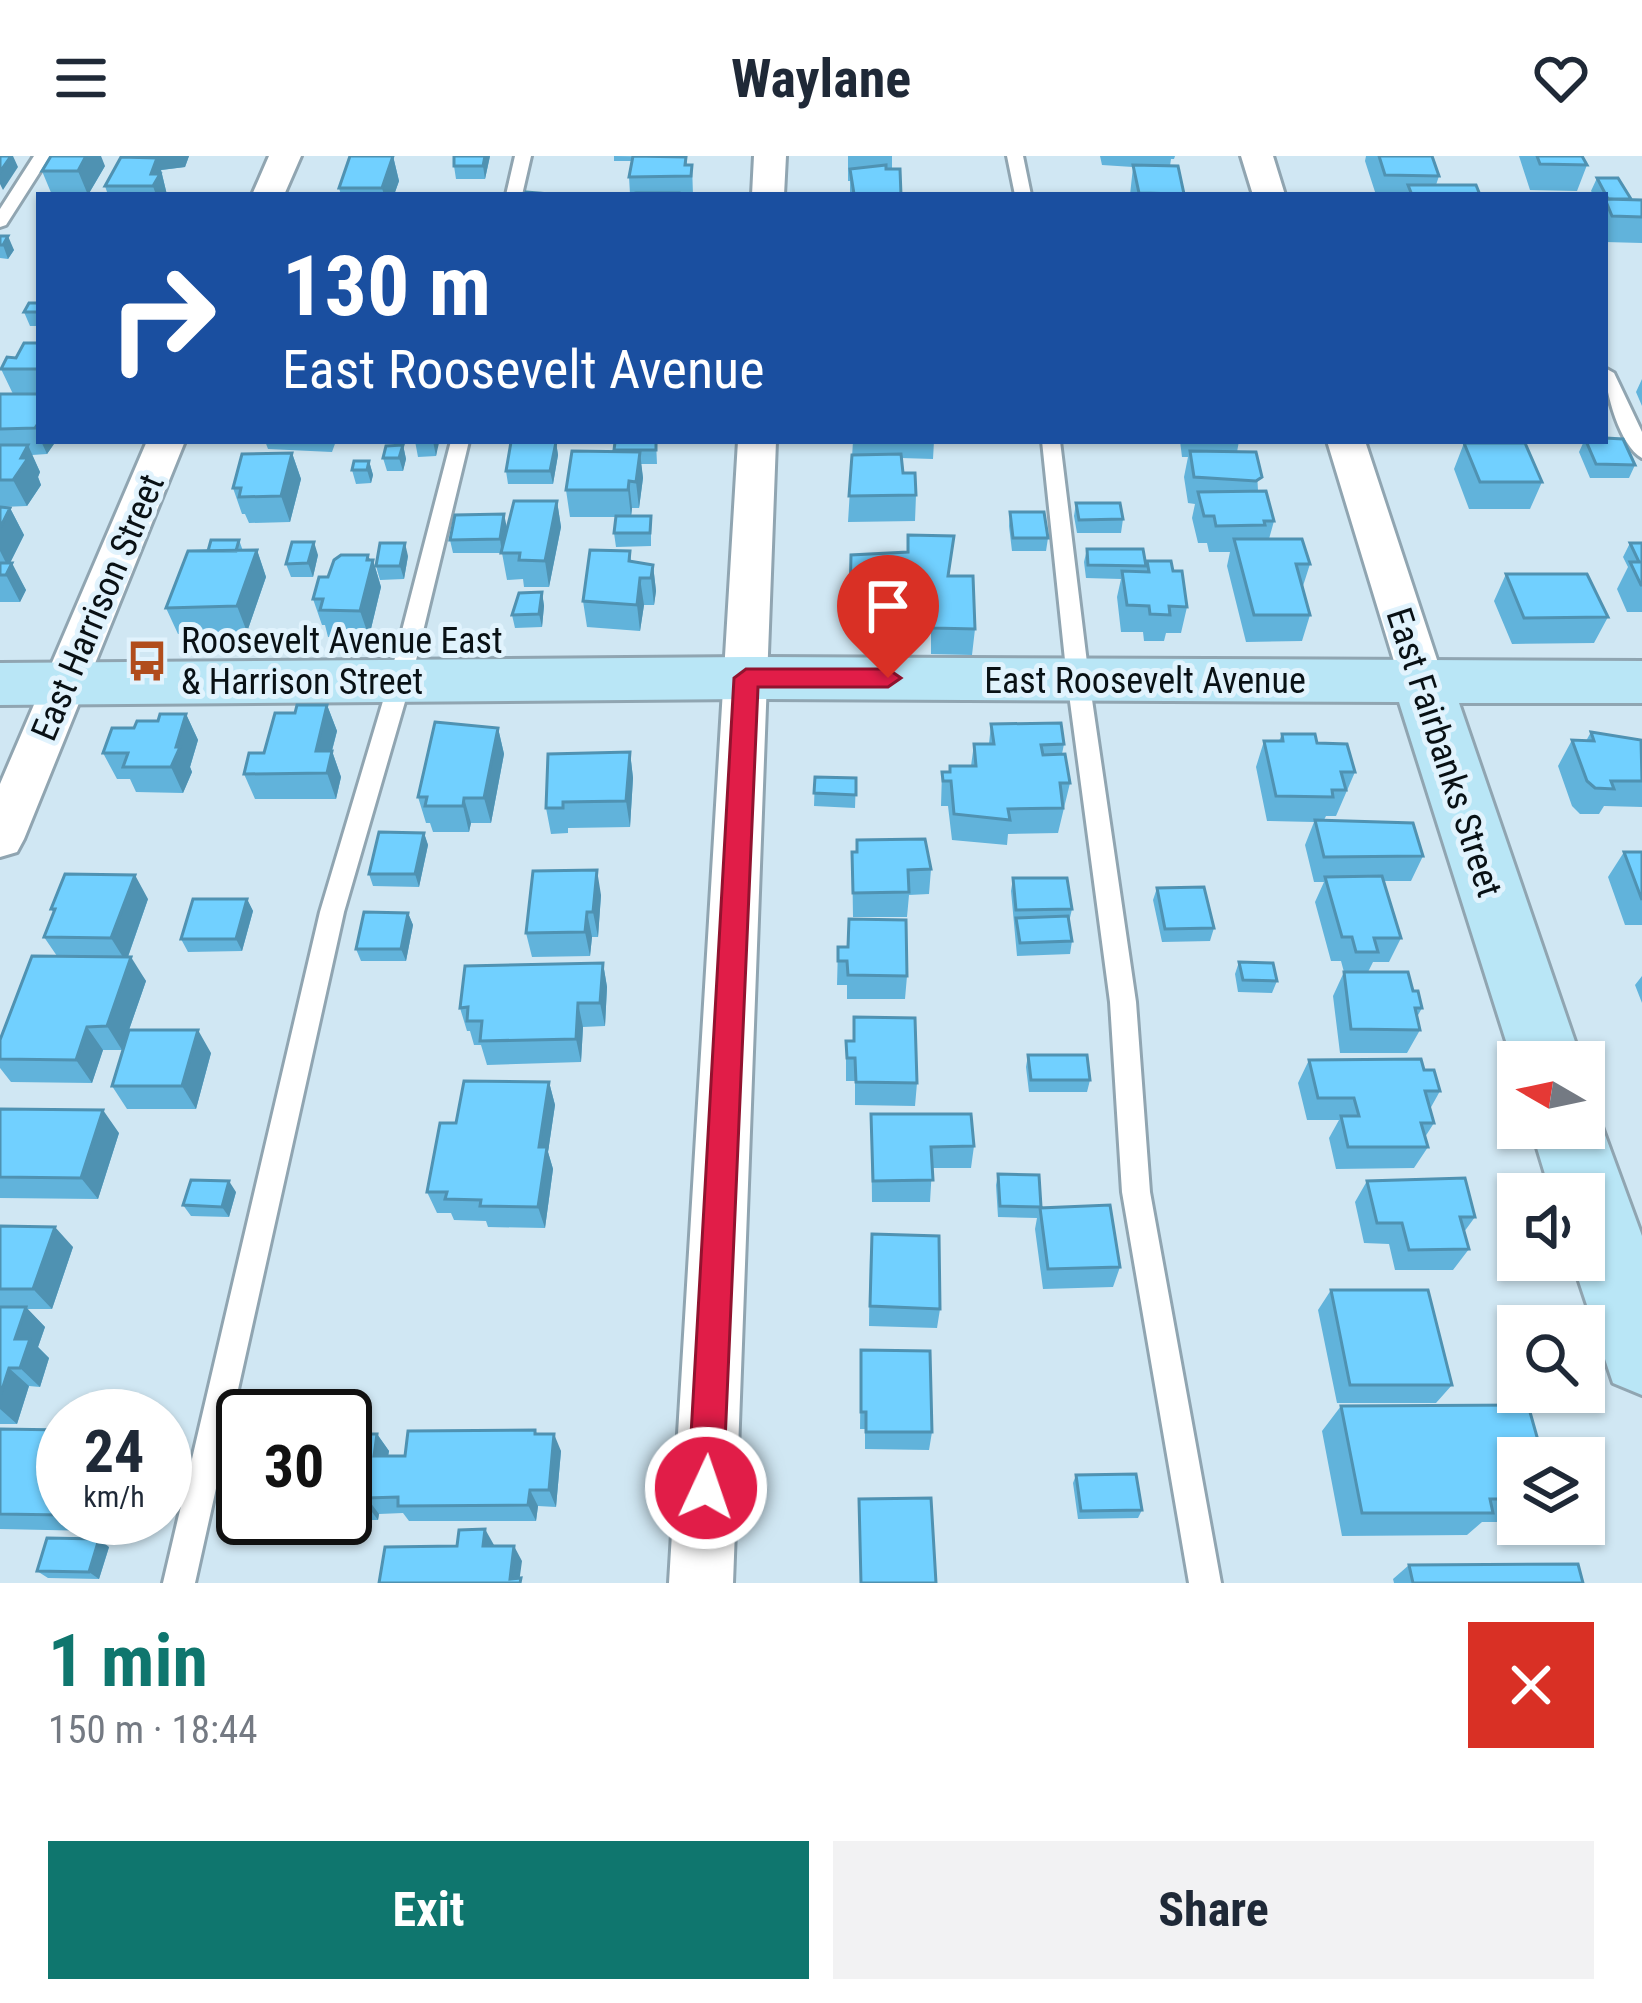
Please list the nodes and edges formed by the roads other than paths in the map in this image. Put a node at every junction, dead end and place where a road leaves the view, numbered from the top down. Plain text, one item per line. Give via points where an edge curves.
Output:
1 (42, 156) edge
2 (284, 156) edge
3 (523, 156) edge
4 (770, 156) edge
5 (1015, 156) edge
6 (1257, 156) edge
7 (269, 192) edge
8 (515, 192) edge
9 (768, 192) edge
10 (1022, 192) edge
11 (1268, 192) edge
12 (0, 222) edge
13 (1608, 379) edge
14 (165, 444) edge
15 (459, 444) edge
16 (757, 444) edge
17 (1052, 444) edge
18 (1347, 444) edge
19 (1642, 452) edge
20 (746, 678) junction
21 (1078, 680) junction
22 (400, 681) junction
23 (1422, 681) junction
24 (1642, 682) edge
25 (0, 683) edge
26 (66, 684) junction
27 (0, 839) edge
28 (1539, 1041) edge
29 (1575, 1149) edge
30 (1642, 1355) edge
31 (179, 1583) edge
32 (701, 1583) edge
33 (1205, 1583) edge

1 - 12 lane
2 - 7 street
3 - 8 lane
4 - 9 street
5 - 10 lane
6 - 11 street
13 - 19 lane
14 - 26 street, East Harrison Street
15 - 22 lane
16 - 20 street
17 - 21 lane
18 - 23 street, East Fairbanks Street
20 - 21 street, East Roosevelt Avenue
20 - 22 street, East Roosevelt Avenue
20 - 32 street
21 - 23 street, East Roosevelt Avenue
21 - 33 lane via 1124,1002 1136,1192
22 - 26 street, East Roosevelt Avenue
22 - 31 lane via 332,912
23 - 24 street, East Roosevelt Avenue
23 - 28 street, East Fairbanks Street
25 - 26 street, East Roosevelt Avenue
26 - 27 street, East Harrison Street
29 - 30 street

